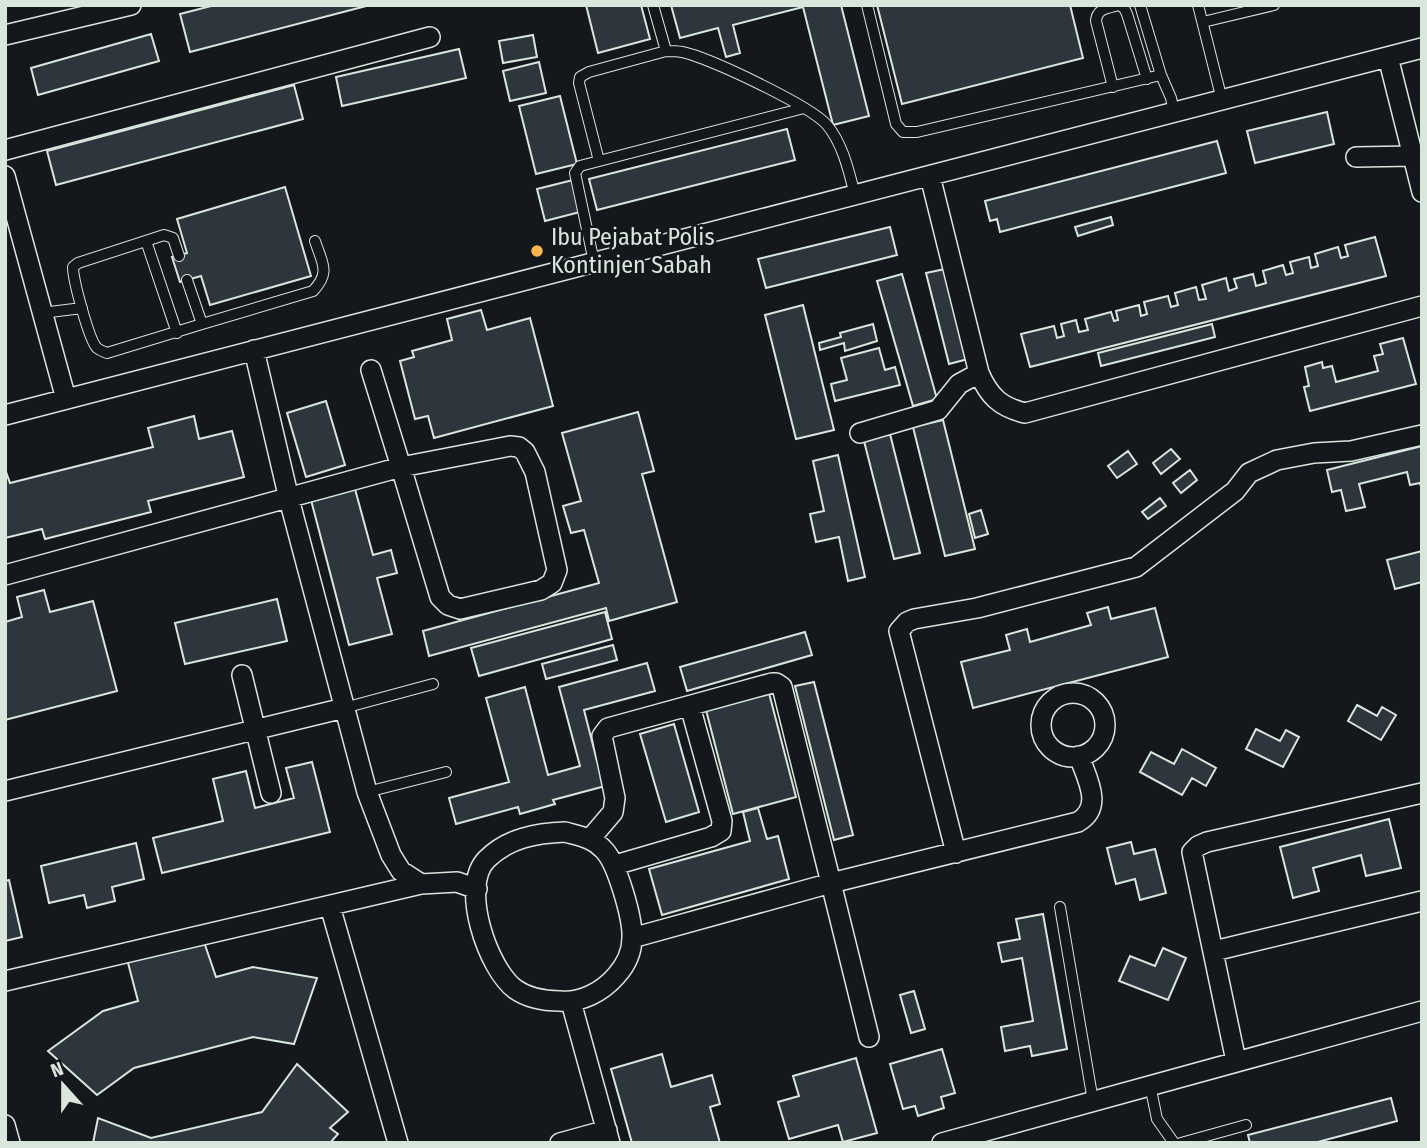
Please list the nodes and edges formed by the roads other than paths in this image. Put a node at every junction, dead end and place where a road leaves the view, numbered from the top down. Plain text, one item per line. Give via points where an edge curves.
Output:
1 (131, 5) edge
2 (653, 5) edge
3 (867, 5) edge
4 (1140, 5) edge
5 (1198, 5) edge
6 (1274, 5) edge
7 (1203, 22) junction
8 (5, 35) edge
9 (430, 37) dead end
10 (1422, 48) edge
11 (666, 51) junction
12 (1388, 57) junction
13 (1161, 75) junction
14 (1147, 79) junction
15 (1113, 87) junction
16 (1222, 100) junction
17 (804, 108) junction
18 (1174, 112) junction
19 (5, 150) edge
20 (1413, 156) junction
21 (1356, 157) dead end
22 (599, 161) junction
23 (5, 176) edge
24 (930, 176) junction
25 (1422, 192) edge
26 (855, 195) junction
27 (146, 241) junction
28 (315, 241) dead end
29 (179, 256) dead end
30 (594, 262) junction
31 (187, 280) dead end
32 (1422, 306) edge
33 (82, 309) junction
34 (42, 313) junction
35 (202, 324) junction
36 (177, 332) junction
37 (254, 350) junction
38 (371, 370) dead end
39 (979, 373) junction
40 (66, 399) junction
41 (5, 415) edge
42 (860, 433) dead end
43 (1422, 435) edge
44 (401, 467) junction
45 (289, 499) junction
46 (5, 575) edge
47 (242, 675) dead end
48 (433, 684) dead end
49 (690, 706) junction
50 (344, 708) junction
51 (255, 728) junction
52 (1079, 756) dead end
53 (446, 772) dead end
54 (5, 791) edge
55 (367, 792) junction
56 (271, 793) dead end
57 (1422, 793) edge
58 (590, 839) junction
59 (956, 853) junction
60 (615, 865) junction
61 (831, 883) junction
62 (421, 884) junction
63 (477, 889) junction
64 (1422, 901) edge
65 (330, 906) junction
66 (1060, 907) dead end
67 (632, 938) junction
68 (1214, 951) junction
69 (5, 981) edge
70 (571, 1002) junction
71 (1422, 1011) edge
72 (869, 1037) dead end
73 (1236, 1061) junction
74 (1150, 1085) junction
75 (1093, 1101) junction
76 (5, 1125) edge
77 (1247, 1125) dead end
78 (609, 1137) edge
79 (10, 1143) edge
80 (398, 1143) edge
81 (560, 1143) edge
82 (944, 1143) edge
83 (1174, 1143) edge
84 (1181, 1143) edge

1 - 8 street
2 - 11 lane
3 - 15 lane via 896,124 903,132
4 - 13 lane
5 - 7 lane
6 - 7 lane
7 - 16 lane
9 - 19 street
10 - 12 street
11 - 17 lane via 701,58
11 - 22 lane via 580,77
12 - 16 street
12 - 20 street
13 - 14 lane
13 - 18 lane
14 - 15 lane
14 - 15 lane via 1127,14 1119,5 1096,15
16 - 18 street
17 - 22 lane
17 - 26 lane via 832,132
18 - 24 street
20 - 21 street
20 - 25 street
22 - 30 lane via 580,166 575,173
23 - 34 street
24 - 26 street
24 - 39 street
26 - 30 street
27 - 29 lane via 169,235
27 - 33 lane via 74,267
27 - 36 lane
28 - 35 lane via 325,269 313,292
30 - 37 street
31 - 35 lane
32 - 39 street via 1025,412 992,397
33 - 34 lane
33 - 36 lane via 95,345 107,353
34 - 40 street
35 - 36 lane
37 - 40 street
37 - 45 street
38 - 44 street
39 - 42 street via 959,384 938,410
40 - 41 street
43 - 59 street via 1351,451 1277,460 1249,473 1235,491 1136,567 977,608 914,619 902,626 899,631
44 - 44 street via 440,597 448,605 460,608 541,590 552,583 556,570 535,472 526,452 510,446
44 - 45 street
45 - 46 street
45 - 50 street
47 - 51 street
48 - 50 lane
49 - 58 street via 604,732 615,798 613,812
49 - 60 street via 721,831
49 - 61 street via 772,683 782,687
50 - 51 street
50 - 55 street
51 - 54 street
51 - 56 street
52 - 59 street via 1094,801 1084,819
53 - 55 lane
55 - 62 street via 391,855 401,871
57 - 68 street via 1198,846 1192,852
58 - 60 street
58 - 63 street via 565,832 536,833 507,845 486,860
59 - 61 street
60 - 67 street
61 - 67 street
61 - 72 street
62 - 63 street via 457,883
62 - 65 street
63 - 70 street via 477,911 495,967 515,988 538,1000
64 - 68 street
65 - 69 street
65 - 80 street
66 - 75 lane
67 - 70 street via 625,966 611,982
68 - 73 street
70 - 78 street
71 - 73 street
73 - 74 street
74 - 75 street
74 - 83 lane via 1157,1119
75 - 82 street
76 - 79 street
77 - 84 lane
78 - 81 street

